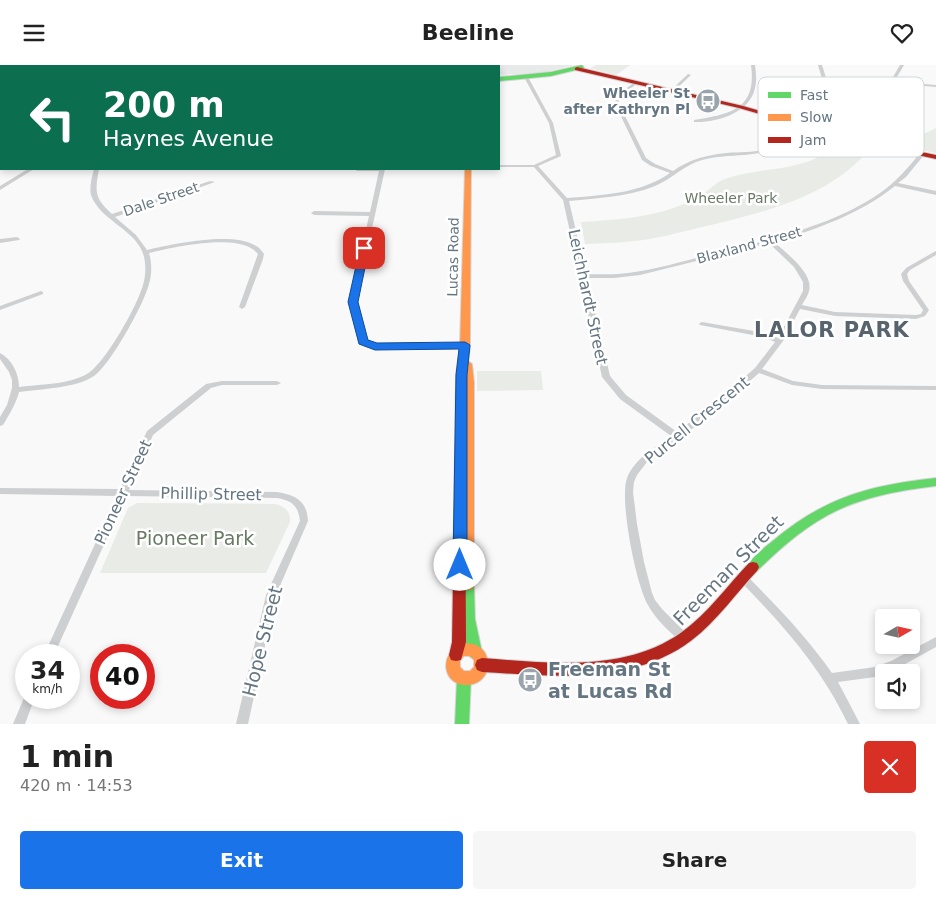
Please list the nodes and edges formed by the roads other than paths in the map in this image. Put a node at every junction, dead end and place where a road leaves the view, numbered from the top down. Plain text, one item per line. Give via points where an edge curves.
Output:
1 (754, 65) edge
2 (820, 65) edge
3 (902, 65) edge
4 (581, 67) edge
5 (689, 75) dead end
6 (526, 77) junction
7 (824, 77) edge
8 (895, 77) edge
9 (500, 79) edge
10 (636, 83) junction
11 (672, 91) junction
12 (741, 107) junction
13 (758, 112) edge
14 (696, 121) dead end
15 (758, 151) edge
16 (920, 157) edge
17 (500, 166) edge
18 (535, 166) junction
19 (29, 170) edge
20 (96, 170) edge
21 (382, 170) edge
22 (468, 170) edge
23 (672, 172) junction
24 (212, 182) dead end
25 (894, 184) junction
26 (0, 188) edge
27 (936, 193) edge
28 (566, 200) junction
29 (314, 213) dead end
30 (373, 214) junction
31 (111, 216) junction
32 (17, 239) dead end
33 (0, 241) edge
34 (770, 242) junction
35 (145, 252) junction
36 (936, 253) edge
37 (584, 276) junction
38 (41, 293) dead end
39 (242, 307) dead end
40 (800, 307) junction
41 (0, 308) edge
42 (702, 324) dead end
43 (780, 341) junction
44 (465, 345) junction
45 (0, 355) edge
46 (758, 370) junction
47 (277, 383) dead end
48 (936, 388) edge
49 (16, 390) junction
50 (0, 423) edge
51 (677, 436) junction
52 (936, 482) edge
53 (0, 491) edge
54 (122, 492) junction
55 (300, 504) joint
56 (743, 578) junction
57 (684, 639) junction
58 (936, 642) edge
59 (54, 644) edge
60 (475, 652) junction
61 (456, 655) junction
62 (482, 665) junction
63 (464, 678) junction
64 (831, 678) junction
65 (25, 709) edge
66 (19, 724) edge
67 (242, 724) edge
68 (462, 724) edge
69 (854, 724) edge

1 - 12 street via 756,81 752,93
2 - 7 street
3 - 8 street
4 - 6 street
4 - 10 street
5 - 11 street
6 - 9 street
6 - 18 street via 551,123 559,156
10 - 11 street
10 - 23 street via 617,97 617,104 644,159
11 - 12 street
12 - 13 street
12 - 14 street via 722,117
15 - 23 street via 704,157
16 - 25 street, Blaxland Street
17 - 18 street
18 - 28 street, Leichhardt Street
19 - 26 street
20 - 31 street via 94,196
21 - 30 street
22 - 44 street, Lucas Road
23 - 28 street via 660,182 641,189
24 - 31 street, Dale Street
25 - 27 street
25 - 34 street, Blaxland Street via 834,219
28 - 37 street, Leichhardt Street
29 - 30 street
30 - 44 street via 353,302 363,341 375,347
31 - 35 street via 127,229
32 - 33 street
34 - 37 street, Blaxland Street via 628,275
34 - 40 street, Purcell Crescent via 805,277 806,291
35 - 39 street via 204,242 255,246 261,254 260,259
35 - 49 street via 146,285 101,366 90,375 72,381
36 - 40 street via 904,274 926,310 921,316 835,314
37 - 51 street, Leichhardt Street via 606,377 623,397
38 - 41 street
40 - 43 street, Purcell Crescent
42 - 43 street via 765,335
43 - 46 street, Purcell Crescent
44 - 60 street, Lucas Road via 469,382 468,619
44 - 61 street, Lucas Road via 459,642
45 - 49 street via 12,369
46 - 48 street via 792,383 822,387
46 - 51 street, Purcell Crescent
47 - 54 street, Pioneer Street via 215,383 204,389 150,433
49 - 50 street
51 - 57 street, Purcell Crescent via 638,467 630,482 629,501 646,591 656,609
52 - 56 street, Freeman Street via 881,489 819,512 784,536
53 - 54 street, Phillip Street
54 - 55 street, Phillip Street via 277,495
54 - 59 street, Pioneer Street
55 - 67 street, Hope Street via 304,521 271,595
56 - 57 street, Freeman Street
56 - 64 street via 789,625
57 - 62 street, Freeman Street via 646,659 624,663 591,667
58 - 64 street via 875,672
60 - 61 street via 465,651
60 - 62 street
61 - 63 street via 453,669
62 - 63 street via 476,675
63 - 68 street
64 - 69 street
65 - 66 street

